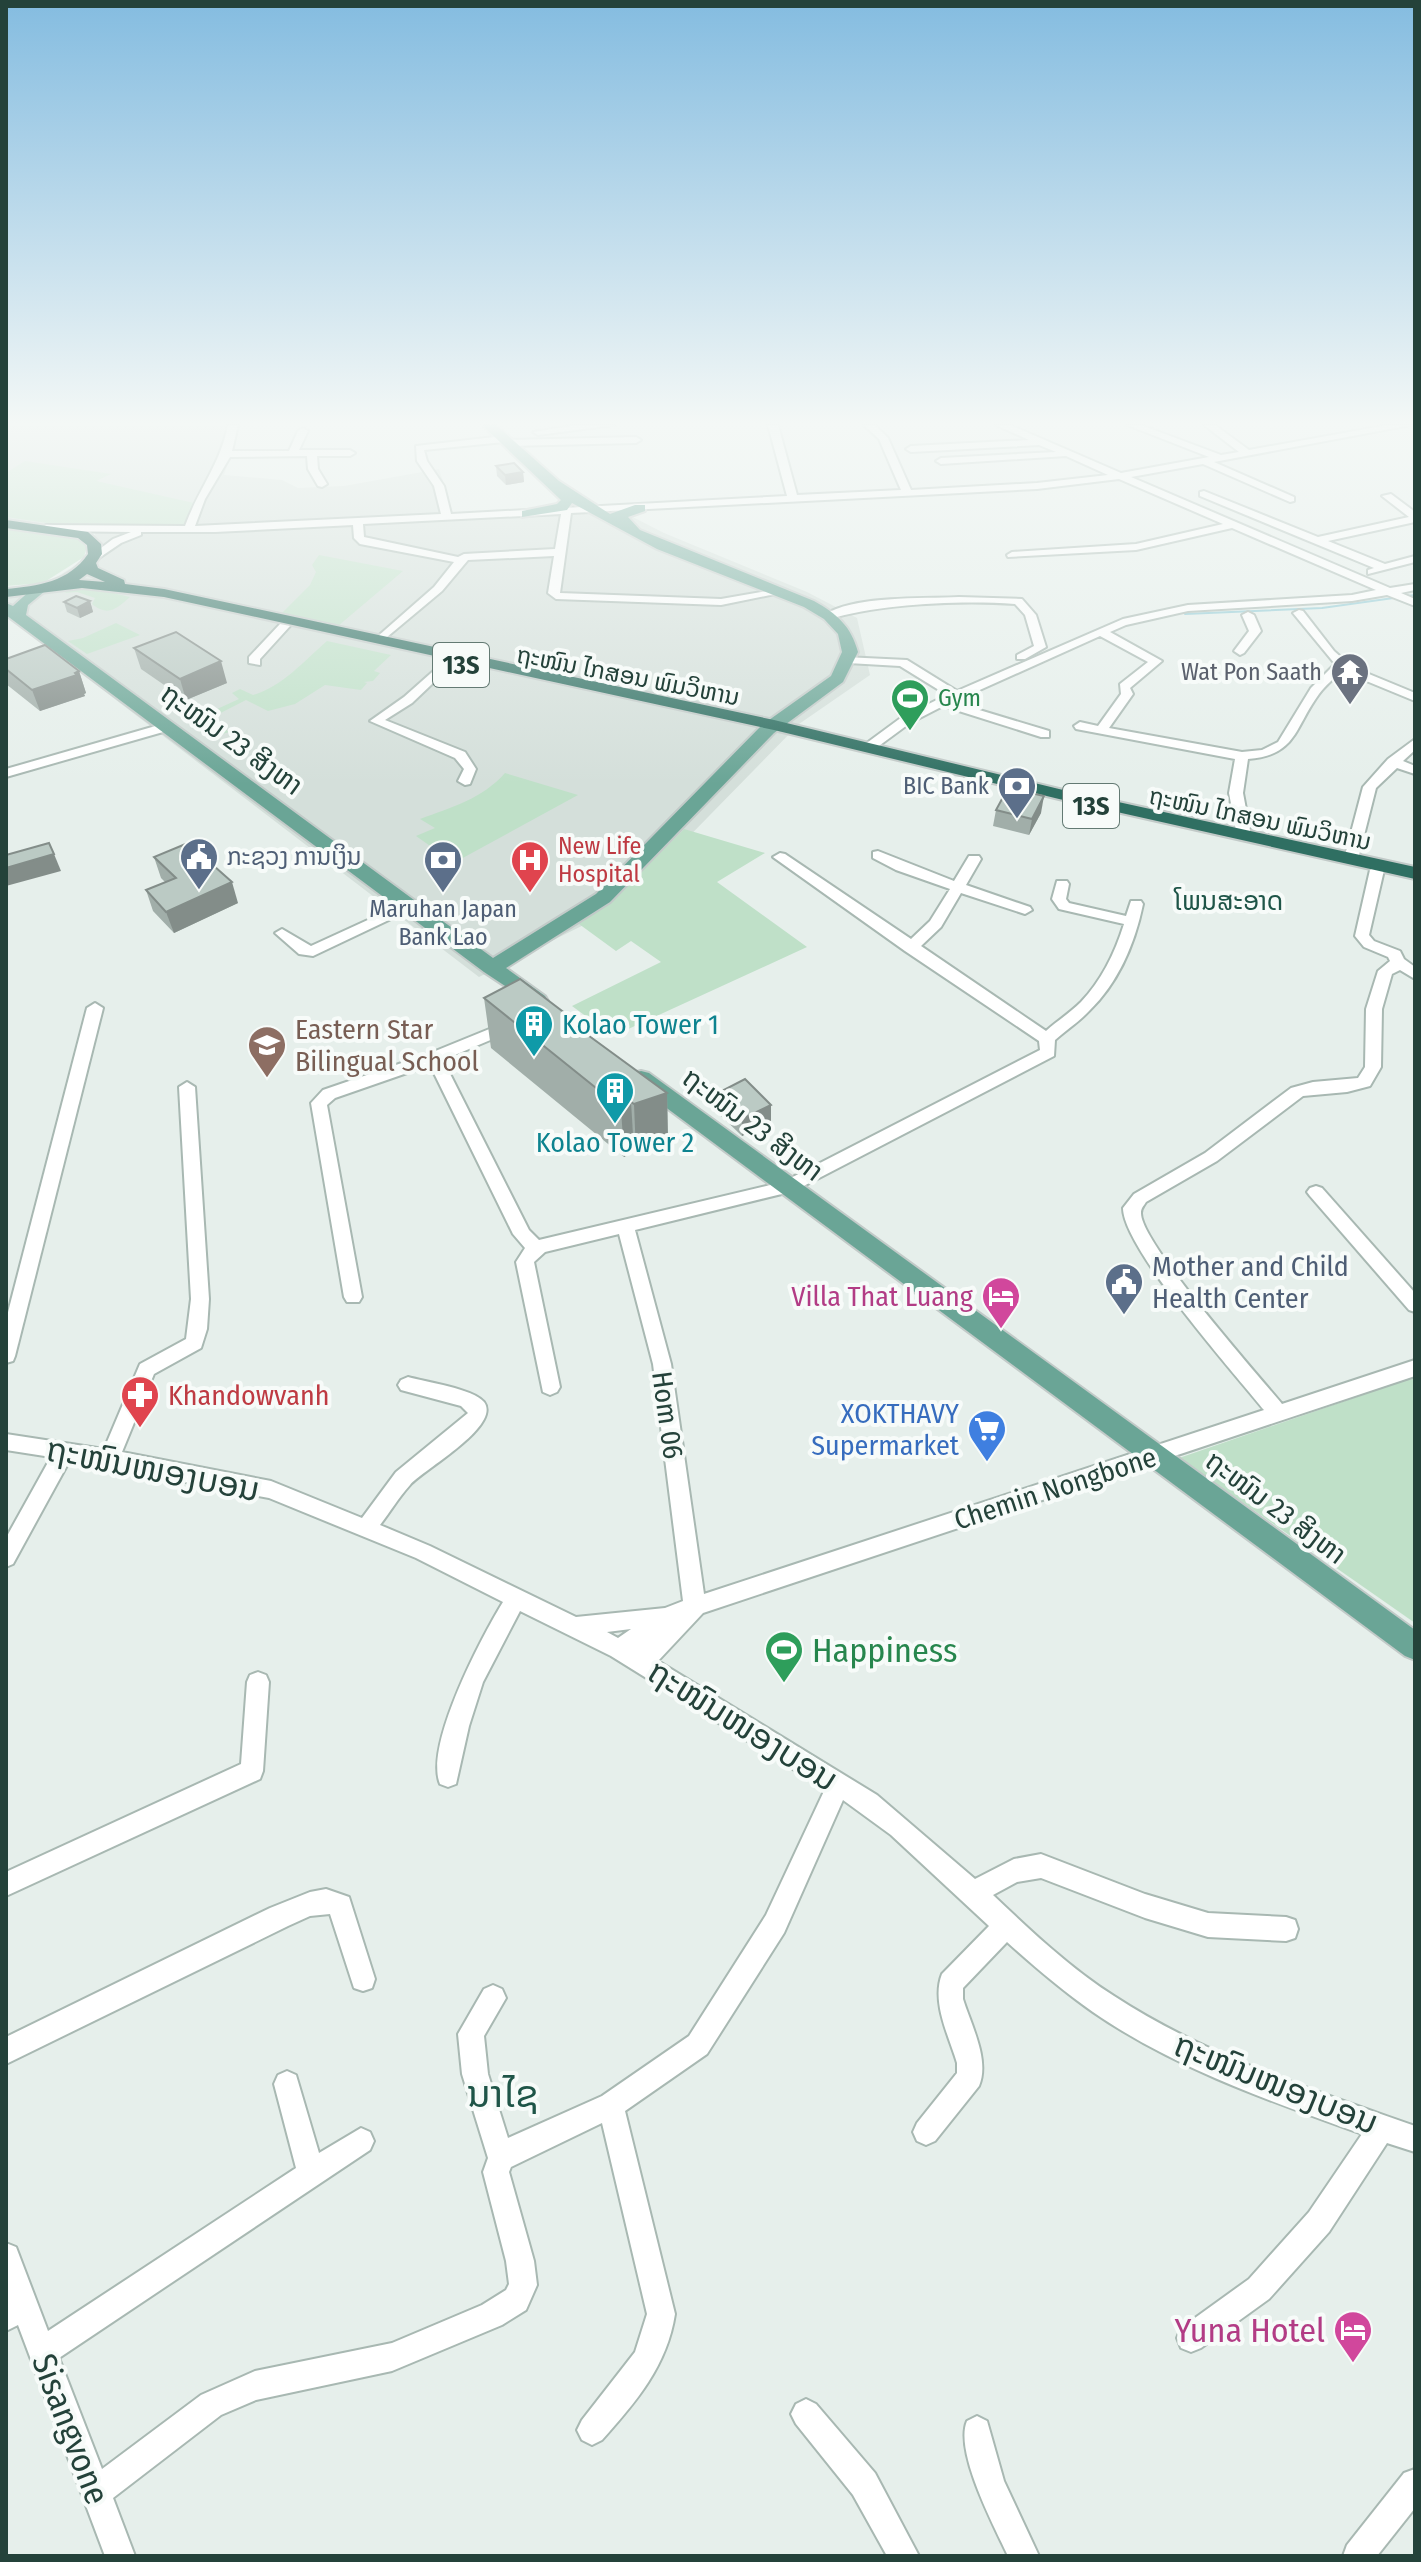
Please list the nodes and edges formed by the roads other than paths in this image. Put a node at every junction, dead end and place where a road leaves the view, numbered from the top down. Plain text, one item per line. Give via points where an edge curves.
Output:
1 (94, 545) edge
2 (116, 545) edge
3 (376, 545) edge
4 (562, 545) edge
5 (661, 545) edge
6 (1147, 545) edge
7 (1279, 545) edge
8 (1311, 545) edge
9 (1330, 545) edge
10 (561, 552) junction
11 (1297, 552) junction
12 (1012, 555) dead end
13 (1415, 559) edge
14 (91, 561) junction
15 (463, 561) junction
16 (1382, 567) junction
17 (1358, 578) junction
18 (1415, 587) edge
19 (45, 589) junction
20 (1389, 591) junction
21 (779, 592) junction
22 (6, 593) edge
23 (155, 594) junction
24 (1413, 601) edge
25 (217, 608) junction
26 (10, 613) edge
27 (1299, 613) junction
28 (1248, 615) junction
29 (829, 616) junction
30 (1148, 617) junction
31 (284, 626) junction
32 (1101, 632) junction
33 (381, 639) junction
34 (1240, 651) dead end
35 (848, 659) junction
36 (256, 662) dead end
37 (448, 662) junction
38 (1341, 665) junction
39 (949, 696) junction
40 (1415, 697) edge
41 (1080, 726) dead end
42 (166, 727) junction
43 (771, 727) junction
44 (1101, 730) junction
45 (1045, 734) dead end
46 (1415, 743) edge
47 (868, 748) junction
48 (1242, 756) junction
49 (1393, 762) junction
50 (1415, 770) edge
51 (6, 773) edge
52 (465, 781) dead end
53 (1244, 836) junction
54 (878, 855) dead end
55 (780, 857) dead end
56 (974, 859) dead end
57 (1351, 859) junction
58 (1377, 870) junction
59 (1415, 876) edge
60 (1062, 884) dead end
61 (960, 885) junction
62 (1136, 904) dead end
63 (407, 906) junction
64 (1025, 910) dead end
65 (1132, 922) junction
66 (282, 933) dead end
67 (910, 948) junction
68 (1397, 961) junction
69 (491, 968) junction
70 (1415, 974) edge
71 (95, 1008) dead end
72 (541, 1014) joint
73 (1047, 1039) junction
74 (434, 1058) junction
75 (617, 1061) edge
76 (187, 1087) dead end
77 (788, 1187) junction
78 (1316, 1192) dead end
79 (625, 1224) junction
80 (540, 1247) junction
81 (353, 1297) dead end
82 (1415, 1305) edge
83 (6, 1356) edge
84 (1415, 1368) edge
85 (408, 1385) dead end
86 (550, 1387) dead end
87 (1279, 1414) junction
88 (6, 1442) edge
89 (64, 1452) junction
90 (1156, 1456) junction
91 (110, 1458) junction
92 (366, 1529) junction
93 (6, 1558) edge
94 (517, 1597) junction
95 (685, 1611) junction
96 (576, 1626) junction
97 (1415, 1647) edge
98 (619, 1649) junction
99 (643, 1662) junction
100 (258, 1682) dead end
101 (448, 1776) dead end
102 (838, 1785) junction
103 (6, 1884) edge
104 (971, 1894) junction
105 (1006, 1926) junction
106 (1286, 1929) dead end
107 (363, 1979) dead end
108 (493, 1998) dead end
109 (6, 2051) edge
110 (287, 2084) dead end
111 (611, 2105) junction
112 (1382, 2127) junction
113 (926, 2132) dead end
114 (1415, 2139) edge
115 (361, 2141) dead end
116 (501, 2158) junction
117 (311, 2174) junction
118 (6, 2257) edge
119 (15, 2309) edge
120 (1191, 2338) dead end
121 (42, 2352) junction
122 (806, 2414) dead end
123 (592, 2430) dead end
124 (977, 2431) dead end
125 (1415, 2484) edge
126 (95, 2493) junction
127 (120, 2556) edge
128 (904, 2556) edge
129 (1024, 2556) edge
130 (1358, 2556) edge

1 - 14 highway, 13S
2 - 14 street
3 - 15 street
4 - 10 street
5 - 21 main road
6 - 12 street
7 - 11 street
8 - 11 street
9 - 16 street
10 - 15 street via 469,556
10 - 21 street via 556,596 721,602
11 - 17 street
13 - 16 street
14 - 19 highway, 13S via 78,574
14 - 23 highway, 13S via 92,571 102,577
15 - 33 street
16 - 17 street
17 - 20 street
18 - 20 street
19 - 22 highway, 13S
19 - 23 highway, 13S via 82,584
19 - 26 main road, ຖະໜົນ 23 ສິງຫາ
20 - 24 street
20 - 30 street via 1287,604 1188,608
21 - 29 main road
23 - 25 highway, ຖະໜົນ ໄກສອນ ພົມວິຫານ / 13S
24 - 27 street
25 - 31 highway, ຖະໜົນ ໄກສອນ ພົມວິຫານ / 13S
25 - 33 highway, ຖະໜົນ ໄກສອນ ພົມວິຫານ / 13S
26 - 42 main road, ຖະໜົນ 23 ສິງຫາ
27 - 28 street
27 - 38 street
28 - 30 street
28 - 34 street via 1255,631
29 - 35 main road via 845,633
29 - 39 street via 857,606 964,598 1025,605 1040,647
30 - 32 street
31 - 36 street
31 - 37 highway, ຖະໜົນ ໄກສອນ ພົມວິຫານ / 13S
32 - 39 street
32 - 44 street via 1156,661 1124,687 1125,697
33 - 43 highway, ຖະໜົນ ໄກສອນ ພົມວິຫານ / 13S
35 - 39 street via 903,663
35 - 43 main road via 837,679
37 - 43 highway, ຖະໜົນ ໄກສອນ ພົມວິຫານ / 13S via 597,698 659,704
37 - 52 street via 408,700 376,721 460,755 470,769
38 - 40 street
38 - 48 street via 1315,691 1283,745 1265,754
39 - 45 street
39 - 47 street
41 - 44 street
42 - 51 street
42 - 63 main road, ຖະໜົນ 23 ສິງຫາ
43 - 47 highway, ຖະໜົນ ໄກສອນ ພົມວິຫານ / 13S
43 - 58 highway, ຖະໜົນ ໄກສອນ ພົມວິຫານ / 13S
43 - 69 main road via 603,898
44 - 48 street
46 - 49 street
47 - 53 highway, ຖະໜົນ ໄກສອນ ພົມວິຫານ / 13S
48 - 53 street via 1236,793
49 - 50 street
49 - 57 street via 1370,787
53 - 57 highway, ຖະໜົນ ໄກສອນ ພົມວິຫານ / 13S
54 - 61 street
55 - 67 street
56 - 61 street
57 - 59 highway, ຖະໜົນ ໄກສອນ ພົມວິຫານ / 13S
58 - 59 highway, ຖະໜົນ ໄກສອນ ພົມວິຫານ / 13S
58 - 68 street via 1362,936 1395,954
60 - 65 street via 1059,899 1064,906
61 - 64 street
61 - 67 street via 936,924
62 - 65 street
63 - 66 street via 313,951 304,951
63 - 69 main road, ຖະໜົນ 23 ສິງຫາ
65 - 73 street via 1119,957 1086,1006
67 - 73 street
68 - 70 street
68 - 87 street via 1385,971 1375,1004 1373,1067 1364,1082 1347,1088 1303,1088 1132,1208 1138,1231 1180,1294
69 - 72 main road, ຖະໜົນ 23 ສິງຫາ
71 - 83 street
72 - 74 street
73 - 77 street via 1048,1052
74 - 80 street via 522,1234
74 - 81 street via 329,1094 319,1103
75 - 77 main road, ຖະໜົນ 23 ສິງຫາ
76 - 91 street via 198,1329 194,1343 147,1369
77 - 79 street
77 - 90 main road, ຖະໜົນ 23 ສິງຫາ
78 - 82 street
79 - 80 street
79 - 95 street, Hom 06 via 662,1364
80 - 86 street via 525,1262
84 - 87 street, Chemin Nongbone
85 - 92 street via 466,1400 478,1414 403,1478
87 - 90 street, Chemin Nongbone
88 - 89 street, ຖະໜົນໜອງບອນ
89 - 91 street, ຖະໜົນໜອງບອນ
89 - 93 street
90 - 95 street, Chemin Nongbone
90 - 97 main road, ຖະໜົນ 23 ສິງຫາ
91 - 92 street, ຖະໜົນໜອງບອນ via 271,1490
92 - 94 street, ຖະໜົນໜອງບອນ
94 - 96 street, ຖະໜົນໜອງບອນ
94 - 101 street via 481,1656 461,1708
95 - 96 street
95 - 98 street, Chemin Nongbone
95 - 99 street, Chemin Nongbone
96 - 98 street, ຖະໜົນໜອງບອນ
98 - 99 street, ຖະໜົນໜອງບອນ
99 - 102 street, ຖະໜົນໜອງບອນ
100 - 103 street via 252,1771
102 - 104 street, ຖະໜົນໜອງບອນ via 900,1826
102 - 111 street via 775,1924 698,2045
104 - 105 street, ຖະໜົນໜອງບອນ
104 - 106 street via 1014,1871 1041,1866 1208,1925
105 - 112 street, ຖະໜົນໜອງບອນ via 1061,1974 1147,2031
105 - 113 street via 951,1983 950,1999 970,2077
107 - 109 street via 340,1906 326,1899
108 - 116 street via 471,2034 475,2074
110 - 117 street
111 - 116 street
111 - 123 street via 661,2314 644,2368
112 - 114 street, ຖະໜົນໜອງບອນ
112 - 120 street via 1319,2222 1259,2289
115 - 117 street
116 - 126 street via 496,2172 523,2285 516,2300 392,2357 255,2386 211,2405
117 - 121 street
118 - 119 street, Sisangvone
119 - 121 street, Sisangvone
121 - 126 street, Sisangvone
122 - 128 street via 864,2484
124 - 129 street via 990,2484
125 - 130 street
126 - 127 street, Sisangvone

